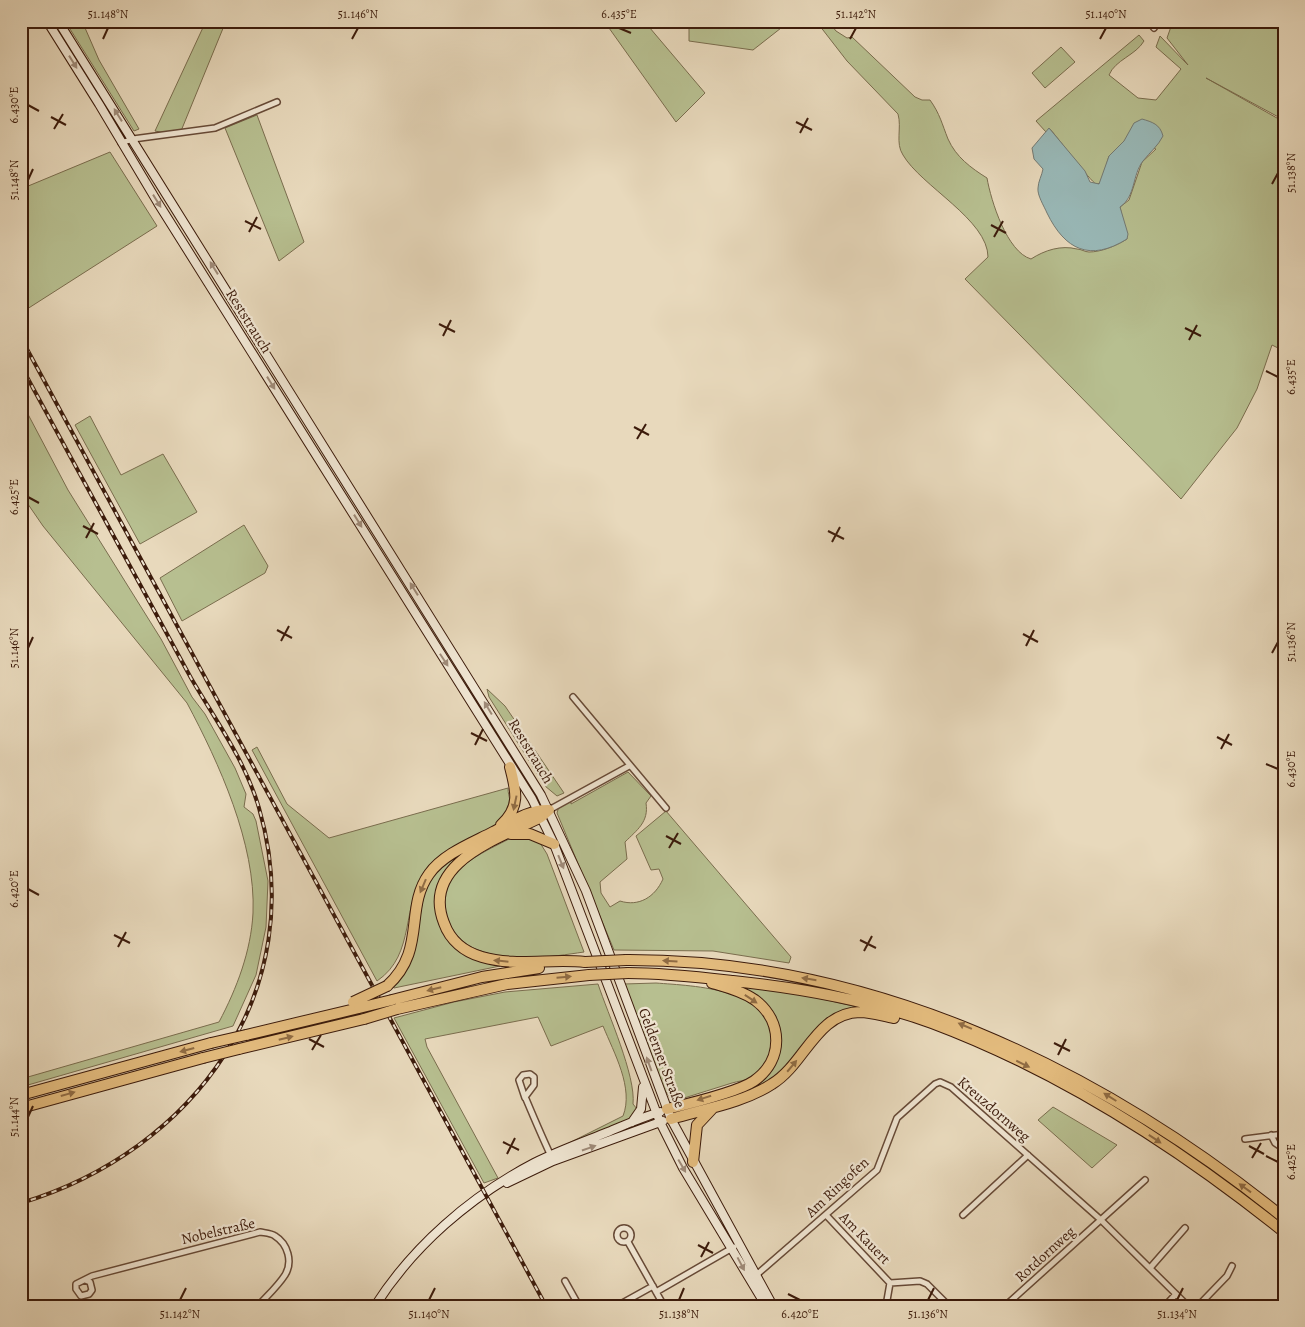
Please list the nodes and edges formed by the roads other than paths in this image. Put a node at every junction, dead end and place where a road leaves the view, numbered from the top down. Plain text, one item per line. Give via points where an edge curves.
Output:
1 (46, 21) edge
2 (58, 21) edge
3 (1148, 21) edge
4 (1154, 28) dead end
5 (278, 102) dead end
6 (133, 140) junction
7 (121, 143) junction
8 (440, 630) junction
9 (428, 636) junction
10 (573, 697) dead end
11 (629, 766) junction
12 (510, 767) junction
13 (666, 808) dead end
14 (549, 810) junction
15 (539, 813) junction
16 (493, 832) junction
17 (508, 834) junction
18 (554, 844) junction
19 (585, 962) junction
20 (690, 974) junction
21 (394, 1004) junction
22 (356, 1005) junction
23 (931, 1023) junction
24 (642, 1078) junction
25 (944, 1082) joint
26 (21, 1094) edge
27 (526, 1098) dead end
28 (718, 1105) junction
29 (21, 1108) edge
30 (656, 1113) junction
31 (669, 1114) junction
32 (632, 1122) junction
33 (660, 1122) junction
34 (1284, 1134) edge
35 (1271, 1135) junction
36 (1245, 1139) dead end
37 (1284, 1149) edge
38 (1028, 1156) junction
39 (552, 1158) junction
40 (693, 1162) junction
41 (1145, 1180) dead end
42 (826, 1215) junction
43 (963, 1215) dead end
44 (1284, 1218) edge
45 (1101, 1220) junction
46 (1185, 1228) dead end
47 (1284, 1232) edge
48 (628, 1242) dead end
49 (736, 1246) junction
50 (1232, 1266) dead end
51 (1150, 1268) junction
52 (757, 1275) junction
53 (85, 1280) dead end
54 (750, 1280) junction
55 (565, 1281) dead end
56 (890, 1283) junction
57 (653, 1286) junction
58 (656, 1292) junction
59 (1176, 1294) junction
60 (258, 1306) edge
61 (375, 1306) edge
62 (579, 1306) edge
63 (617, 1306) edge
64 (664, 1306) edge
65 (766, 1306) edge
66 (773, 1306) edge
67 (886, 1306) edge
68 (949, 1306) edge
69 (1005, 1306) edge
70 (1165, 1306) edge
71 (1188, 1306) edge
72 (1198, 1306) edge

1 -> 7 main road, Reststrauch
6 -> 2 main road, Reststrauch
3 - 4 street
5 - 6 street via 216,128
6 - 7 street
8 -> 6 main road, Reststrauch
7 -> 9 main road, Reststrauch
8 - 9 street
14 -> 8 main road, Reststrauch
9 -> 12 main road, Reststrauch
10 - 11 street
11 - 13 street
11 - 14 street
12 - 15 main road, Reststrauch
12 -> 16 highway via 516,794 515,806 507,820
14 - 15 highway
31 -> 14 main road, Gelderner Straße via 586,891
15 - 16 highway
15 - 17 highway
15 - 18 main road, Gelderner Straße
16 -> 22 highway, bridge via 457,852 430,873 420,893 408,958 403,968 386,986
17 - 18 highway via 530,834
19 -> 17 highway via 493,960 461,946 447,930 440,912 440,901 442,883 448,873 461,860
18 -> 24 main road, Gelderner Straße
19 -> 21 highway via 514,971
44 -> 19 highway, bridge via 1184,1145 1101,1092 1018,1048 954,1021 822,981 715,964 626,960
21 -> 20 highway, bridge via 507,984 589,975
20 - 23 highway via 816,992
20 -> 31 highway via 755,1000 773,1021 777,1047 770,1064 755,1080
21 - 22 highway, bridge
29 -> 21 highway, bridge via 203,1058 364,1019
22 -> 26 highway, bridge
28 -> 23 highway via 753,1094 781,1078 815,1036 839,1017 862,1012
23 -> 47 highway via 1084,1094 1167,1147
24 - 30 main road, Gelderner Straße
24 - 32 main road via 641,1109
25 - 38 street, Kreuzdornweg
25 - 42 street, Am Ringofen via 935,1084 897,1118 877,1170
27 - 39 street
28 - 31 highway
28 - 40 highway via 697,1125
30 - 31 main road
30 - 32 main road
30 - 33 main road, Gelderner Straße
31 - 33 main road
31 - 40 main road, Gelderner Straße
32 - 39 main road
39 -> 33 main road
33 -> 49 main road, Gelderner Straße via 683,1168
34 - 35 street
35 - 36 street
35 - 37 street via 1275,1143
38 - 43 street, Kreuzdornweg
38 - 45 street, Kreuzdornweg
39 - 61 main road via 496,1187 466,1207 427,1240
40 - 49 main road, Gelderner Straße
41 - 45 street
42 - 52 street, Am Ringofen
42 - 56 street, Am Kauert
45 - 51 street, Kreuzdornweg
45 - 69 street, Rotdornweg
46 - 51 street
48 - 57 street
49 - 52 main road, Gelderner Straße
49 -> 54 main road, Gelderner Straße
49 - 58 street
50 - 72 street via 1227,1276
51 - 59 street, Kreuzdornweg
52 - 54 street, Am Ringofen
52 - 66 main road, Gelderner Straße
53 - 60 street, Nobelstraße via 97,1274 260,1232 275,1235 283,1243 288,1258 285,1274
54 - 65 main road, Gelderner Straße
55 - 62 street
56 - 67 street, Am Kauert
56 - 68 street via 920,1280
57 - 58 street
57 - 63 street
58 - 64 street
59 - 70 street
59 - 71 street, Kreuzdornweg

